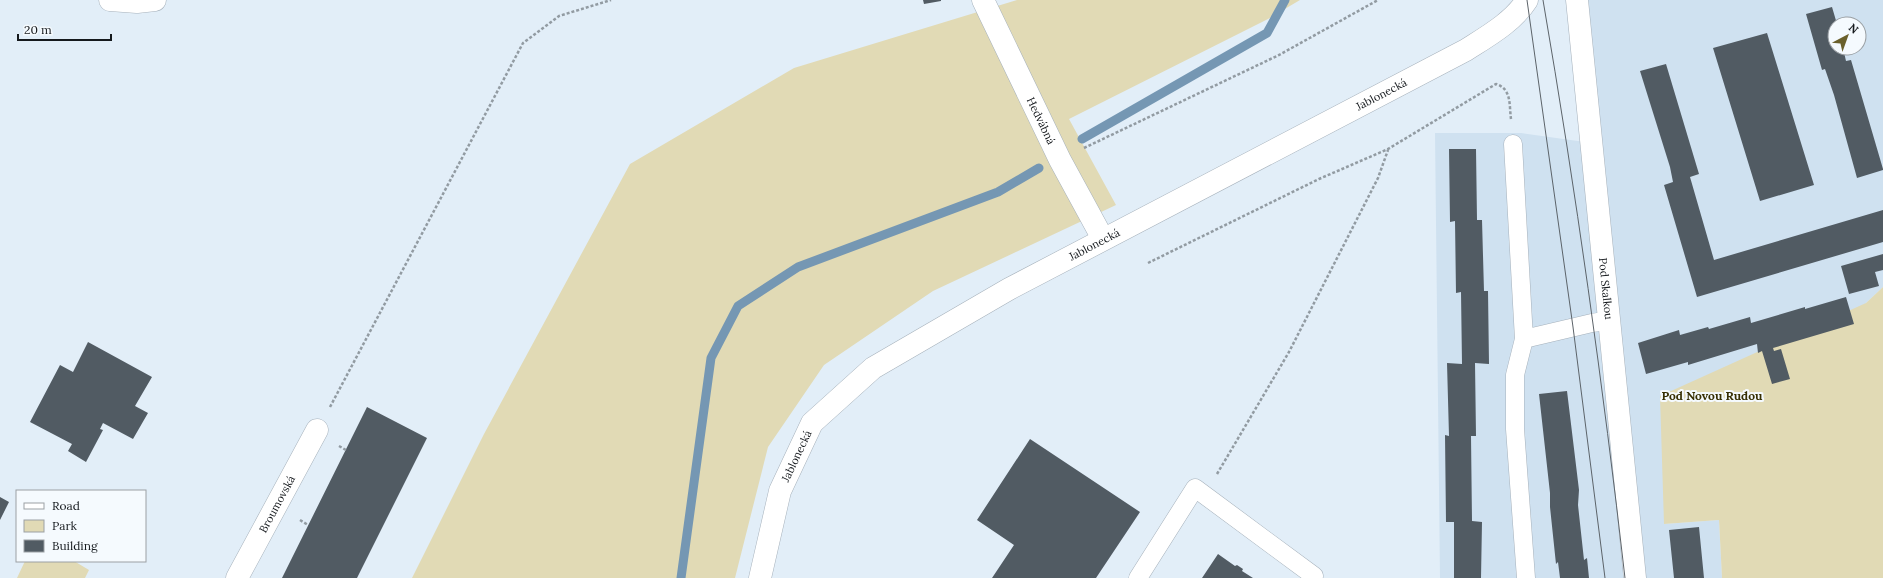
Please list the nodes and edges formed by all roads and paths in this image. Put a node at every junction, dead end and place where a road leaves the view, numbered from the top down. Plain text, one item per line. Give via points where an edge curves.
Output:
1 (110, 0) edge
2 (155, 0) edge
3 (611, 0) edge
4 (983, 0) edge
5 (1378, 0) edge
6 (1527, 0) edge
7 (1577, 0) edge
8 (1513, 144) joint
9 (1388, 149) junction
10 (1060, 160) junction
11 (1103, 239) junction
12 (1148, 263) dead end
13 (1610, 320) junction
14 (1524, 339) junction
15 (317, 430) joint
16 (1204, 495) junction
17 (237, 578) edge
18 (760, 578) edge
19 (1138, 578) edge
20 (1313, 578) edge
21 (1526, 578) edge
22 (1635, 578) edge

1 - 2 street
3 - 15 path via 559,16 523,43
4 - 10 street, Hedvábná
5 - 10 path via 1278,55
6 - 11 street, Jablonecká via 1521,10 1496,31 1466,50
7 - 13 street, Pod Skalkou
8 - 9 path via 1508,92 1503,86 1496,84
8 - 14 lane
9 - 12 path via 1320,179
9 - 16 path via 1378,178 1289,352
10 - 11 street, Hedvábná
11 - 18 street, Jablonecká via 1009,289 873,368 812,423 780,491
13 - 14 lane
13 - 22 street, Pod Skalkou
14 - 21 lane via 1515,375 1515,429
15 - 17 street, Broumovská
16 - 19 lane via 1195,488
16 - 20 lane via 1314,576

